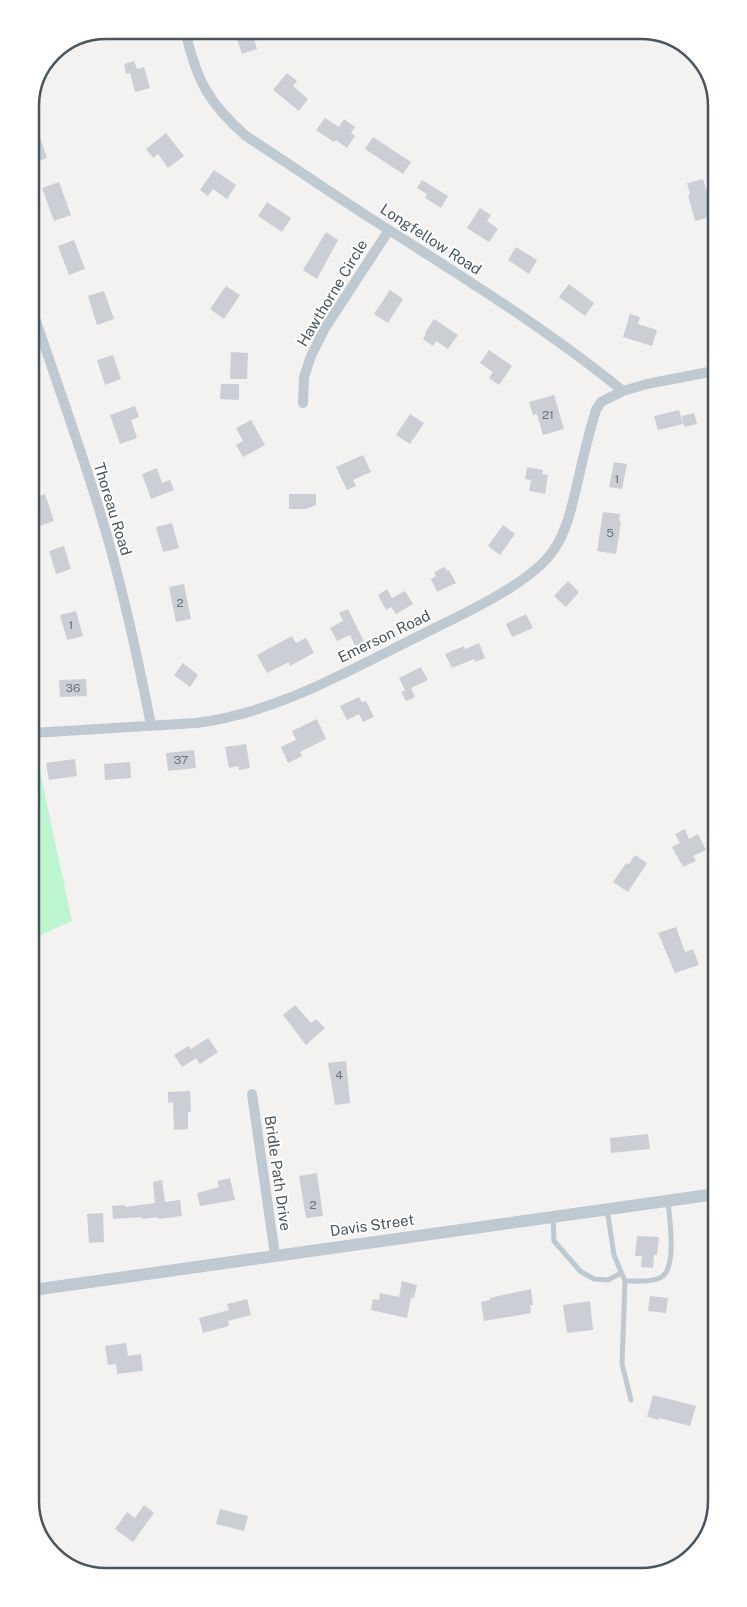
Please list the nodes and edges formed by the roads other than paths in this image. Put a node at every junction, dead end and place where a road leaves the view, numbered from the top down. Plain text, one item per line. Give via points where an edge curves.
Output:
1 (187, 39) edge
2 (389, 230) junction
3 (39, 330) edge
4 (708, 372) edge
5 (623, 391) junction
6 (302, 403) dead end
7 (151, 725) junction
8 (39, 733) edge
9 (252, 1094) dead end
10 (708, 1195) edge
11 (668, 1200) junction
12 (606, 1208) junction
13 (553, 1216) junction
14 (275, 1255) junction
15 (621, 1273) junction
16 (625, 1281) junction
17 (39, 1289) edge
18 (630, 1400) dead end

1 - 2 street, Longfellow Road via 197,74 210,99 227,119 246,136
2 - 5 street, Longfellow Road via 546,332
2 - 6 street, Hawthorne Circle via 325,328 304,377
3 - 7 street, Thoreau Road via 118,577
4 - 5 street
5 - 7 street, Emerson Road via 601,402 596,410 571,509 560,538 553,552 527,575 473,609 287,698 218,720
7 - 8 street, Emerson Road
9 - 14 street, Bridle Path Drive
10 - 11 street, Davis Street
11 - 12 street, Davis Street
11 - 16 lane via 669,1267 663,1276 653,1280
12 - 13 street, Davis Street
12 - 15 lane via 614,1256
13 - 14 street, Davis Street
13 - 15 lane via 554,1241 580,1271 594,1279 608,1280
14 - 17 street, Davis Street
15 - 16 lane
16 - 18 lane via 622,1364

